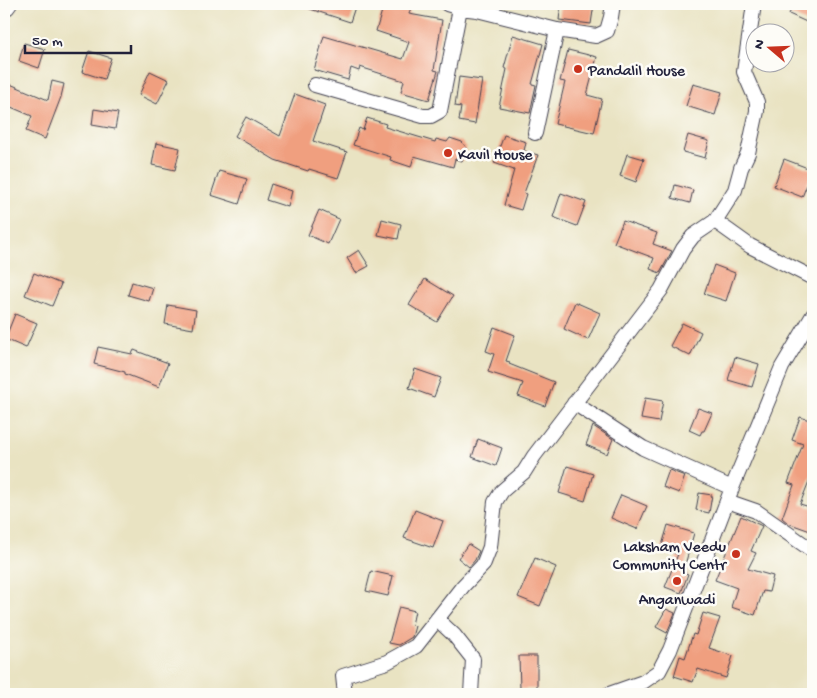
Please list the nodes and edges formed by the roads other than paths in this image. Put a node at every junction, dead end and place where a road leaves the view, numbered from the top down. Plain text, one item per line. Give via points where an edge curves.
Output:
1 (613, 4) edge
2 (754, 4) edge
3 (453, 6) edge
4 (557, 30) junction
5 (315, 85) dead end
6 (535, 133) dead end
7 (715, 222) junction
8 (813, 278) edge
9 (813, 315) edge
10 (574, 403) junction
11 (730, 495) junction
12 (813, 552) edge
13 (437, 619) junction
14 (345, 694) edge
15 (471, 694) edge
16 (609, 694) edge

1 - 4 street via 607,31 596,36
2 - 7 street via 744,72 757,102 757,111 748,154 735,190
3 - 4 street
3 - 5 street via 440,111 423,116
4 - 6 street
7 - 8 street via 750,246
7 - 10 street via 693,236 661,290
9 - 11 street via 782,367
10 - 11 street via 643,448
10 - 13 street via 524,472 502,491 495,502 490,547 482,565
11 - 12 street
11 - 16 street via 659,671 643,682
13 - 14 street via 416,646 387,662 343,676
13 - 15 street via 473,660

